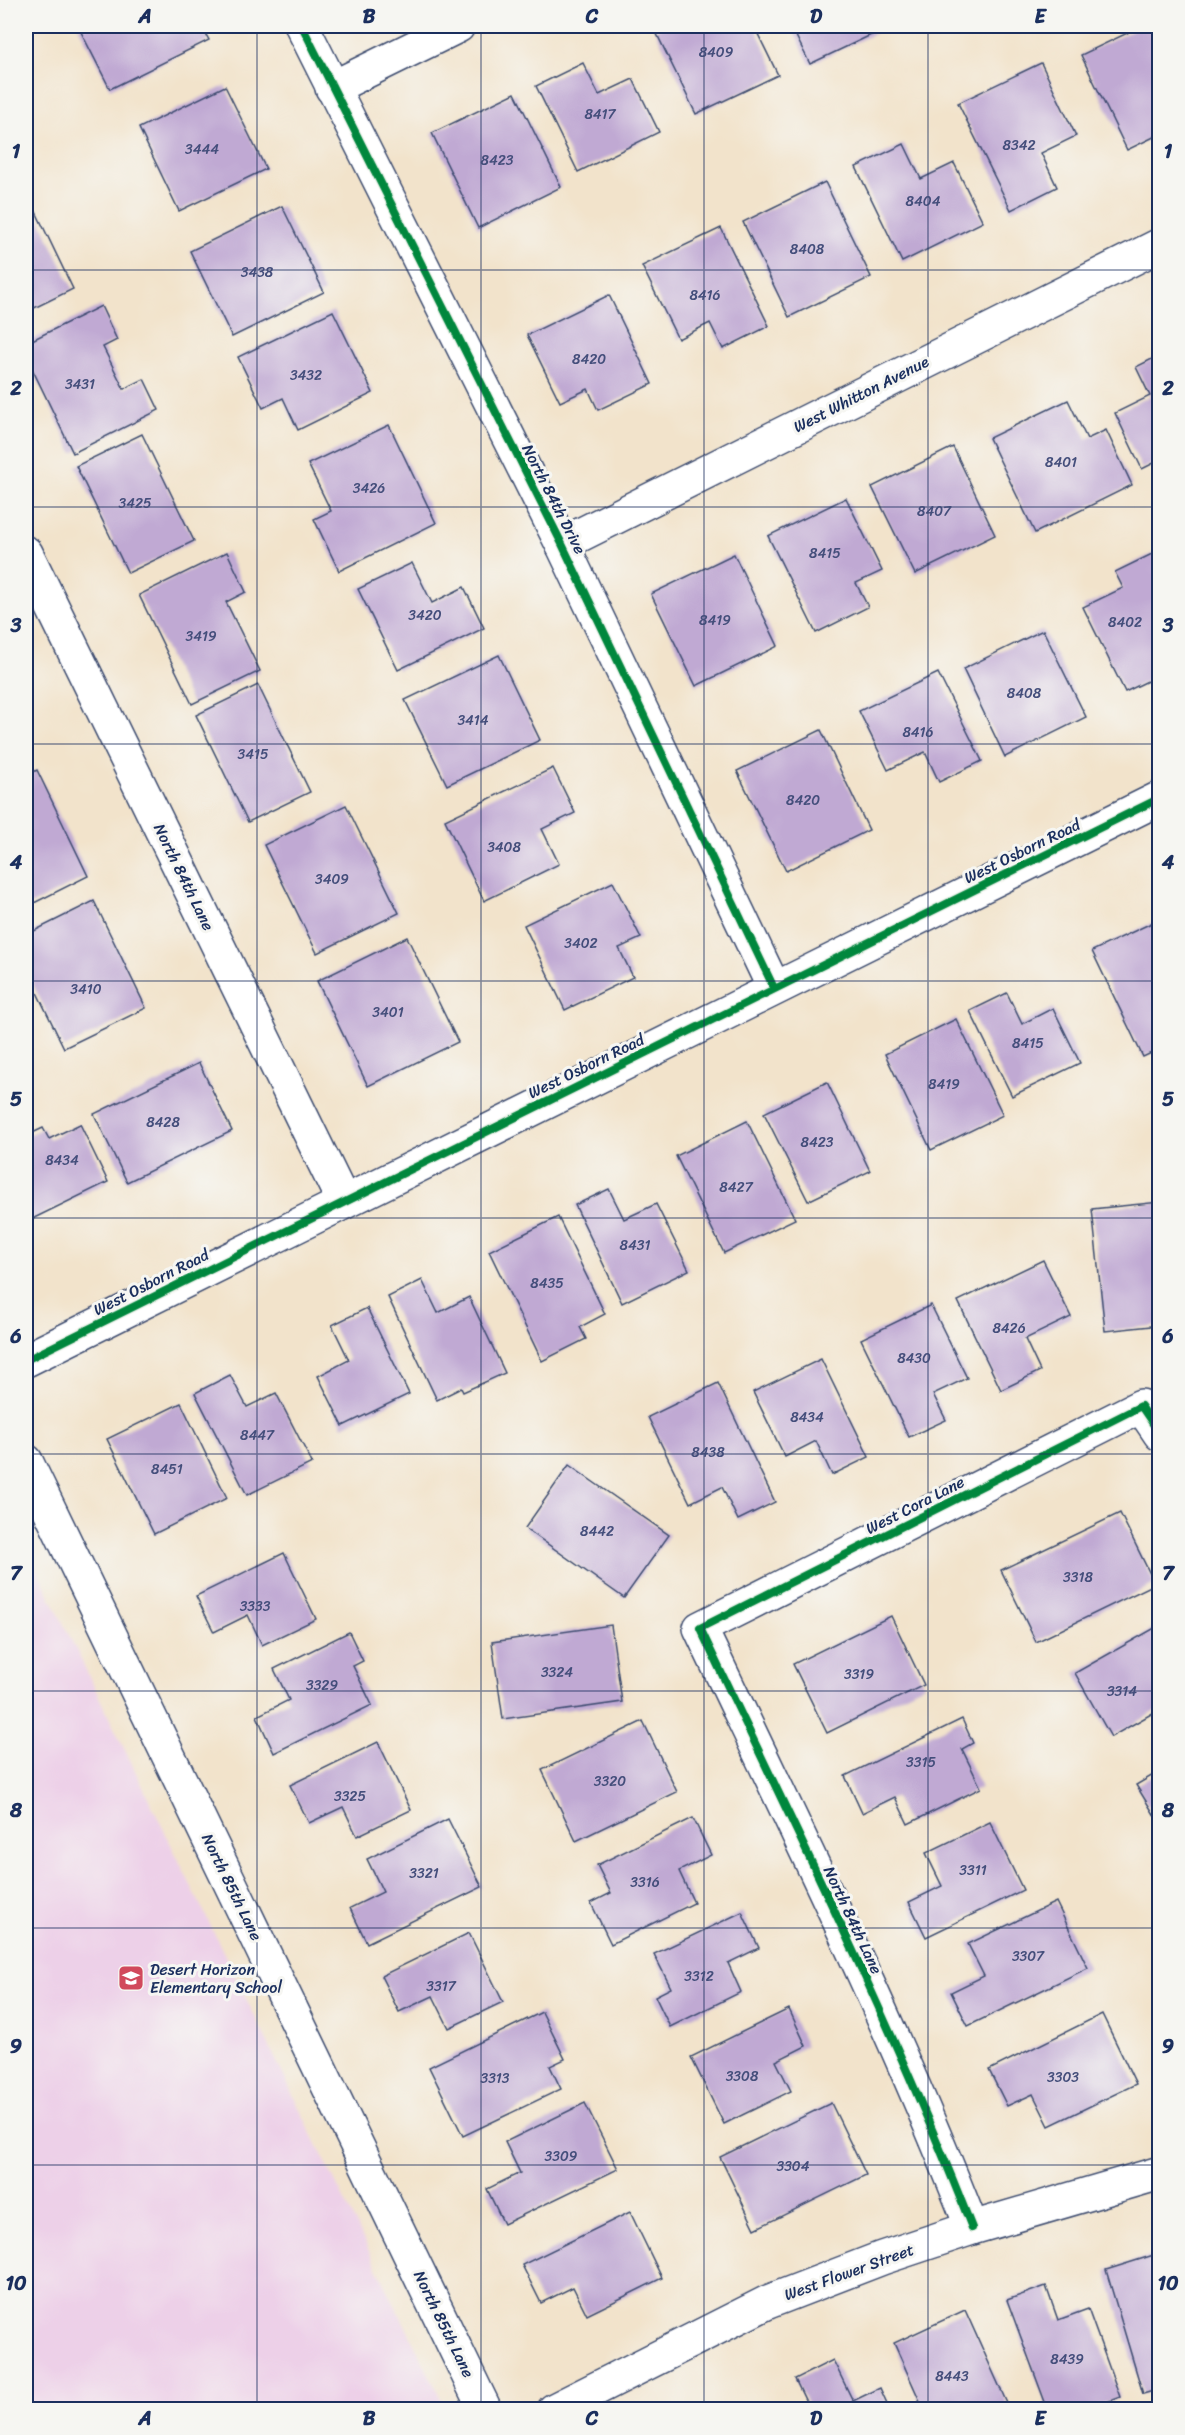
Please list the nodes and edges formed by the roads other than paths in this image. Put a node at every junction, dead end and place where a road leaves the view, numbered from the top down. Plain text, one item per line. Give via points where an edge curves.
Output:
1 (302, 26) edge
2 (458, 26) edge
3 (332, 88) junction
4 (1160, 245) edge
5 (562, 544) junction
6 (26, 553) edge
7 (1160, 798) edge
8 (774, 988) junction
9 (343, 1201) junction
10 (26, 1360) edge
11 (1160, 1434) edge
12 (26, 1461) edge
13 (700, 1628) joint
14 (1160, 2173) edge
15 (972, 2228) junction
16 (485, 2409) edge
17 (554, 2409) edge

1 - 3 street, North 84th Drive
2 - 3 street
3 - 5 street, North 84th Drive
4 - 5 street, West Whitton Avenue
5 - 8 street, North 84th Drive
6 - 9 street, North 84th Lane
7 - 8 street, West Osborn Road
8 - 9 street, West Osborn Road
9 - 10 street, West Osborn Road
11 - 13 street, West Cora Lane via 1142,1406
12 - 16 street, North 85th Lane
13 - 15 street, North 84th Lane via 886,2021
14 - 15 street, West Flower Street
15 - 17 street, West Flower Street via 768,2302

